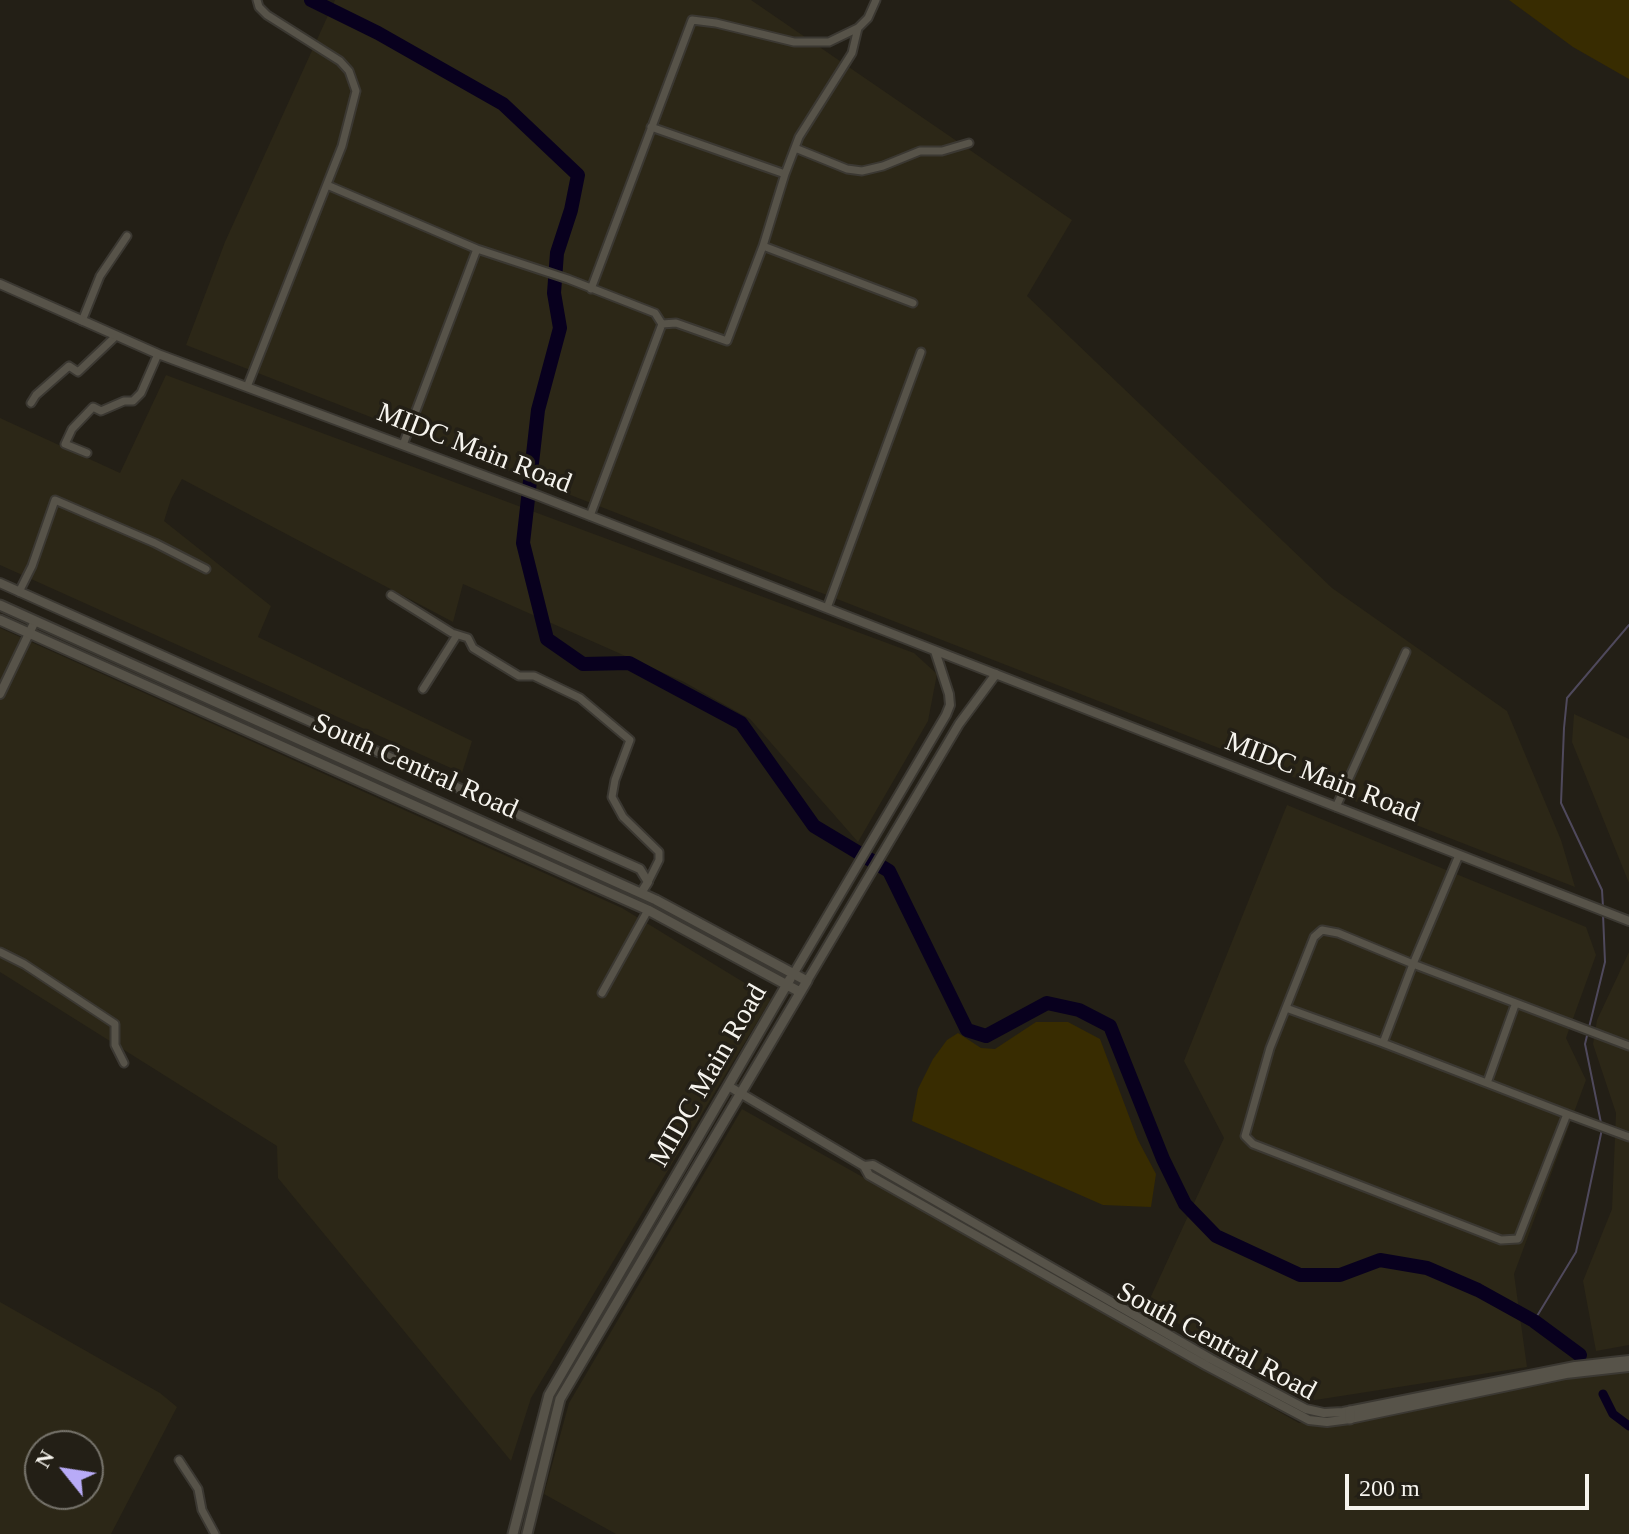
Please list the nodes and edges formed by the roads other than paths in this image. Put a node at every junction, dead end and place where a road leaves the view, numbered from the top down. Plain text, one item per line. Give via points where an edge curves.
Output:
1 (257, 0) edge
2 (876, 0) edge
3 (858, 28) junction
4 (651, 127) junction
5 (969, 143) dead end
6 (795, 148) junction
7 (785, 174) junction
8 (327, 185) junction
9 (127, 236) dead end
10 (763, 246) junction
11 (477, 249) junction
12 (0, 284) edge
13 (591, 289) junction
14 (913, 303) dead end
15 (82, 321) junction
16 (662, 324) junction
17 (116, 336) junction
18 (921, 352) dead end
19 (158, 354) junction
20 (247, 387) junction
21 (31, 403) dead end
22 (403, 445) junction
23 (87, 453) dead end
24 (590, 516) junction
25 (206, 569) dead end
26 (0, 583) edge
27 (19, 592) junction
28 (391, 595) dead end
29 (0, 605) edge
30 (827, 608) junction
31 (0, 620) edge
32 (35, 621) junction
33 (29, 633) junction
34 (457, 635) junction
35 (935, 651) junction
36 (1406, 652) dead end
37 (996, 674) junction
38 (423, 689) dead end
39 (0, 694) edge
40 (335, 755) junction
41 (330, 767) junction
42 (1336, 807) junction
43 (1459, 855) junction
44 (648, 882) junction
45 (641, 893) junction
46 (648, 910) junction
47 (1628, 920) edge
48 (0, 952) edge
49 (1413, 964) junction
50 (794, 973) junction
51 (807, 981) junction
52 (787, 984) junction
53 (800, 992) junction
54 (602, 993) dead end
55 (1515, 1005) junction
56 (1286, 1008) junction
57 (1383, 1043) junction
58 (1629, 1046) edge
59 (124, 1063) dead end
60 (1487, 1083) junction
61 (730, 1087) junction
62 (741, 1094) junction
63 (1567, 1114) junction
64 (1626, 1136) edge
65 (1629, 1360) edge
66 (1629, 1367) edge
67 (1350, 1415) junction
68 (179, 1460) dead end
69 (215, 1534) edge
70 (513, 1534) edge
71 (527, 1534) edge

1 - 8 street via 267,15 340,61 354,80 346,132
2 - 3 street
3 - 4 street via 829,42 794,42 692,20
3 - 6 street via 852,53
4 - 7 street
4 - 13 street
5 - 6 street via 920,151 862,171
6 - 7 street
7 - 10 street
8 - 11 street
8 - 20 street
9 - 15 street via 100,276
10 - 14 street
10 - 16 street via 727,341 676,323
11 - 13 street
11 - 22 street
12 - 15 street, MIDC Main Road
13 - 16 street via 655,313
15 - 17 street, MIDC Main Road
16 - 24 street
17 - 19 street, MIDC Main Road
17 - 21 street via 78,372 69,366
18 - 30 street
19 - 20 street, MIDC Main Road
19 - 23 street via 133,401 101,411 93,407 72,429 65,444
20 - 22 street, MIDC Main Road
22 - 24 street, MIDC Main Road
24 - 30 street, MIDC Main Road
25 - 27 street via 55,500
26 - 27 street
27 - 44 street via 640,869
28 - 34 street
29 - 32 main road, South Central Road
30 - 35 street, MIDC Main Road
31 - 33 main road, South Central Road
32 - 33 street
32 - 40 main road, South Central Road
33 - 39 street
33 - 41 main road, South Central Road
34 - 38 street
34 - 44 street via 519,676 534,676 580,698 630,740 612,797 623,817 659,852
35 - 37 street, MIDC Main Road
35 - 50 street, MIDC Main Road via 950,705 946,715
36 - 42 street
37 - 42 street, MIDC Main Road
37 - 51 street, MIDC Main Road via 959,724
40 - 41 main road
40 - 45 main road, South Central Road
41 - 46 main road, South Central Road
42 - 43 street, MIDC Main Road
43 - 47 street, MIDC Main Road
43 - 49 street
44 - 45 street
45 - 50 main road, South Central Road
46 - 52 main road, South Central Road
46 - 54 street
48 - 59 street via 115,1024 115,1045
49 - 55 street
49 - 56 street via 1322,930 1314,937
49 - 57 street
50 - 51 main road, South Central Road
50 - 52 main road, MIDC Main Road
51 - 53 main road, MIDC Main Road
52 - 53 main road, South Central Road
52 - 61 main road, MIDC Main Road
53 - 62 main road, MIDC Main Road
55 - 58 street
55 - 60 street
56 - 57 street
56 - 63 street via 1245,1136 1253,1144 1501,1240 1518,1239
57 - 60 street
60 - 63 street
61 - 62 street, South Central Road
61 - 70 main road, MIDC Main Road via 549,1395
62 - 67 street, South Central Road via 864,1166 869,1175 1290,1412 1327,1422
62 - 71 main road, MIDC Main Road via 560,1399
63 - 64 street
65 - 67 street, South Central Road via 1575,1366
66 - 67 street, South Central Road
68 - 69 street via 198,1489

